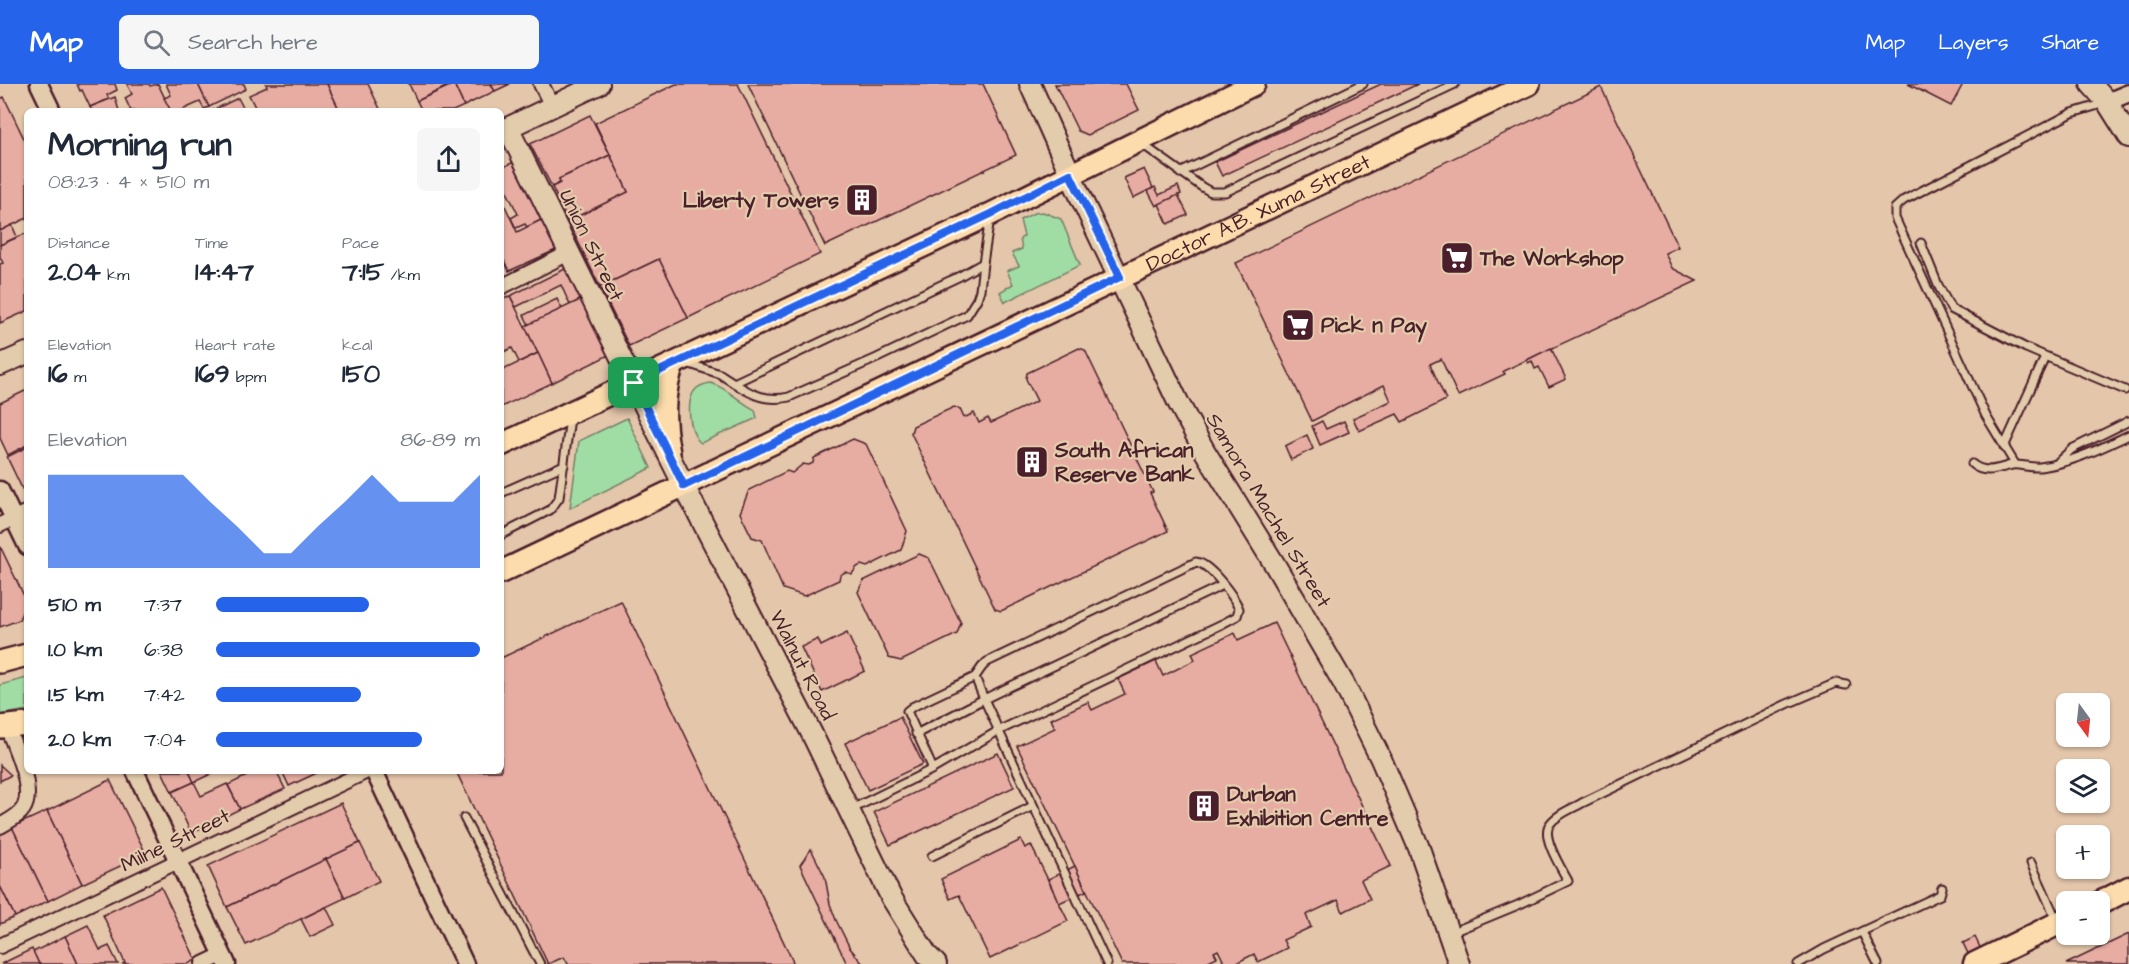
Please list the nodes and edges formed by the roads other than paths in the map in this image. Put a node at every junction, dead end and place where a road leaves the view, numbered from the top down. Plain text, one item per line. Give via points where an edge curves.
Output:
1 (39, 84) edge
2 (541, 84) edge
3 (598, 84) edge
4 (1030, 84) edge
5 (1254, 84) edge
6 (1363, 84) edge
7 (1455, 84) edge
8 (1529, 84) edge
9 (2091, 84) edge
10 (2129, 93) edge
11 (2107, 102) junction
12 (552, 106) junction
13 (51, 108) edge
14 (504, 129) edge
15 (2129, 137) edge
16 (1138, 141) junction
17 (1180, 173) junction
18 (1070, 174) junction
19 (991, 214) junction
20 (1921, 243) dead end
21 (570, 253) junction
22 (983, 263) junction
23 (1120, 277) junction
24 (504, 286) edge
25 (24, 354) edge
26 (2045, 357) junction
27 (677, 363) junction
28 (0, 365) edge
29 (634, 383) junction
30 (734, 383) junction
31 (2125, 390) dead end
32 (571, 412) junction
33 (2129, 421) edge
34 (2129, 435) edge
35 (504, 444) edge
36 (2004, 447) junction
37 (669, 453) junction
38 (2057, 463) junction
39 (1972, 464) dead end
40 (2015, 464) junction
41 (564, 465) junction
42 (684, 486) junction
43 (0, 490) edge
44 (504, 492) edge
45 (13, 518) edge
46 (504, 533) edge
47 (24, 540) edge
48 (504, 572) edge
49 (1223, 585) junction
50 (24, 656) edge
51 (0, 662) edge
52 (975, 676) junction
53 (1846, 685) dead end
54 (984, 699) junction
55 (11, 726) edge
56 (998, 731) junction
57 (916, 734) junction
58 (933, 769) junction
59 (24, 773) edge
60 (24, 774) edge
61 (136, 774) edge
62 (361, 774) edge
63 (375, 774) edge
64 (1033, 806) junction
65 (849, 811) junction
66 (464, 818) dead end
67 (0, 826) edge
68 (933, 856) dead end
69 (178, 862) junction
70 (2031, 863) dead end
71 (1942, 888) dead end
72 (2129, 888) edge
73 (2110, 898) edge
74 (2056, 908) edge
75 (2056, 924) edge
76 (1862, 932) junction
77 (1450, 933) junction
78 (0, 946) edge
79 (225, 959) edge
80 (203, 964) edge
81 (465, 964) edge
82 (540, 964) edge
83 (936, 964) edge
84 (1107, 964) edge
85 (1460, 964) edge
86 (1798, 964) edge
87 (1878, 964) edge
88 (1975, 964) edge

1 - 13 street
2 - 12 street
3 - 12 main road
4 - 18 main road, Samora Machel Street
5 - 16 main road
6 - 17 lane
7 - 17 lane via 1225,192 1211,192
8 - 23 main road, Doctor A.B. Xuma Street
9 - 11 main road
10 - 11 street
11 - 15 main road
11 - 36 lane via 2072,113 1895,208 1895,218 1917,267
12 - 14 main road
14 - 21 main road, Union Street
16 - 17 lane
16 - 18 main road
18 - 19 main road
18 - 23 main road, Samora Machel Street
19 - 22 lane
19 - 27 main road
20 - 26 lane via 1951,309
21 - 24 street
21 - 29 main road, Union Street
22 - 30 lane
22 - 30 lane via 980,290 967,315 919,339 777,400 762,399
23 - 42 main road, Doctor A.B. Xuma Street
23 - 77 main road, Samora Machel Street via 1203,450 1344,684 1419,848
25 - 28 main road
26 - 31 lane
26 - 36 lane
27 - 29 main road
27 - 30 lane via 720,374
27 - 37 main road via 665,394
29 - 32 main road
29 - 37 main road, Walnut Road
32 - 35 main road
32 - 41 lane
33 - 38 lane via 2072,449
34 - 38 lane
36 - 40 lane
37 - 42 main road, Walnut Road
38 - 40 lane via 2028,467
39 - 40 lane via 1985,470
41 - 44 lane
41 - 46 lane via 559,498 550,510
42 - 48 main road, Doctor A.B. Xuma Street
42 - 65 main road, Walnut Road
43 - 45 street
45 - 47 street
49 - 52 lane via 1203,563 1196,562 987,662
49 - 54 lane
49 - 56 lane via 1237,603 1237,616
50 - 51 main road
52 - 54 lane
52 - 57 lane via 912,706 907,711
53 - 77 lane via 1836,683 1787,704 1557,817 1549,824 1547,836 1568,881
54 - 56 lane
54 - 57 lane
55 - 59 street
56 - 58 lane
56 - 64 lane
57 - 58 lane
58 - 65 lane
60 - 67 street via 27,802 21,813
61 - 69 street
62 - 69 street, Milne Street
63 - 81 street
64 - 68 lane
64 - 84 lane
65 - 83 main road, Walnut Road via 891,897
66 - 82 lane
69 - 78 street, Milne Street
69 - 79 street
70 - 74 lane
71 - 76 lane via 1940,895
72 - 73 highway
75 - 88 highway
76 - 86 lane
76 - 87 lane
77 - 85 main road, Samora Machel Street
79 - 80 street

